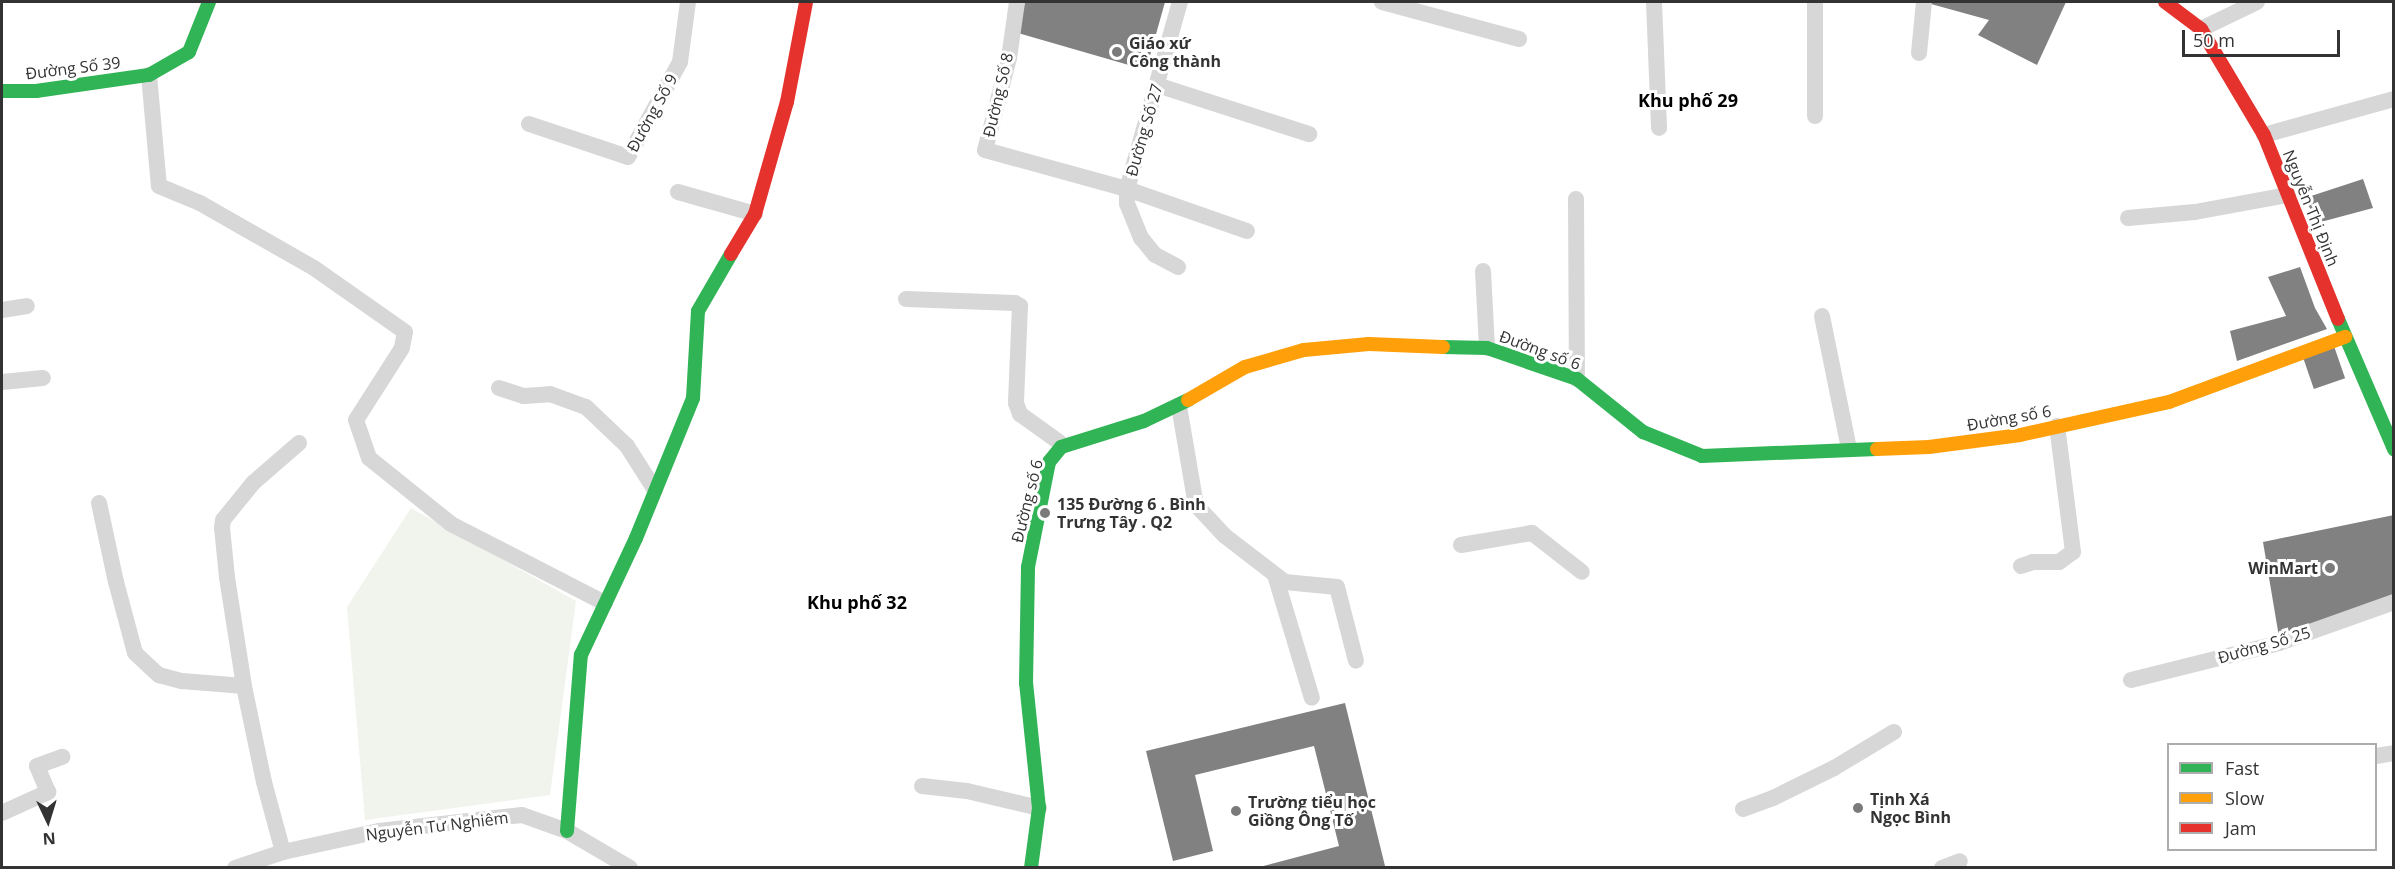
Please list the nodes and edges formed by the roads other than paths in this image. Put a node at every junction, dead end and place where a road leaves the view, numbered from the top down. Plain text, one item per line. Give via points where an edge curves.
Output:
1 (209, 2) edge
2 (688, 2) edge
3 (806, 2) edge
4 (1017, 2) edge
5 (1179, 2) edge
6 (1382, 2) edge
7 (1654, 2) edge
8 (1815, 2) edge
9 (1924, 2) edge
10 (2165, 2) edge
11 (2257, 2) edge
12 (2201, 29) junction
13 (1519, 39) dead end
14 (1919, 53) dead end
15 (149, 75) junction
16 (1157, 85) junction
17 (2, 91) edge
18 (2394, 99) edge
19 (1815, 116) dead end
20 (529, 124) dead end
21 (1659, 128) dead end
22 (1309, 134) dead end
23 (2264, 135) junction
24 (1127, 189) junction
25 (678, 192) dead end
26 (2288, 195) junction
27 (1576, 200) dead end
28 (755, 214) junction
29 (2128, 218) dead end
30 (1247, 231) dead end
31 (1178, 267) dead end
32 (1483, 271) dead end
33 (906, 299) dead end
34 (27, 306) dead end
35 (2, 310) edge
36 (1822, 316) dead end
37 (2345, 337) junction
38 (1487, 348) junction
39 (43, 378) dead end
40 (1577, 379) junction
41 (2, 382) edge
42 (499, 388) dead end
43 (1179, 406) junction
44 (2388, 421) edge
45 (2057, 426) junction
46 (299, 443) dead end
47 (1061, 447) junction
48 (1849, 449) junction
49 (2394, 449) edge
50 (655, 490) junction
51 (99, 503) dead end
52 (1461, 545) dead end
53 (2021, 567) dead end
54 (1582, 572) dead end
55 (1275, 574) junction
56 (2394, 602) edge
57 (605, 603) junction
58 (1356, 661) dead end
59 (2131, 680) dead end
60 (244, 686) junction
61 (1312, 698) dead end
62 (1894, 732) dead end
63 (2394, 753) edge
64 (2377, 756) edge
65 (62, 757) dead end
66 (922, 786) dead end
67 (1039, 808) junction
68 (1743, 809) dead end
69 (2, 813) edge
70 (567, 831) junction
71 (283, 852) junction
72 (1960, 861) dead end
73 (235, 867) edge
74 (630, 867) edge
75 (1031, 867) edge
76 (1942, 867) edge

1 - 15 street via 189,52
2 - 20 street, Đường Số 9 via 680,62 628,157
3 - 28 street via 787,102
4 - 24 street, Đường Số 8 via 1009,58 986,150
5 - 16 street, Đường Số 27
6 - 13 street
7 - 21 street
8 - 19 street
9 - 14 street
10 - 12 street, Nguyễn Thị Định
11 - 12 street
12 - 23 street, Nguyễn Thị Định
15 - 17 street, Đường Số 39 via 36,91
15 - 57 street via 159,186 200,203 314,268 405,332 402,348 356,420 369,458 451,524
16 - 22 street
16 - 24 street, Đường Số 27
18 - 23 street
23 - 26 street, Nguyễn Thị Định
24 - 30 street
24 - 31 street via 1127,204 1141,238 1155,255
25 - 28 street
26 - 29 street via 2195,212
26 - 37 street, Nguyễn Thị Định
27 - 40 street
28 - 50 street via 699,310 693,398
32 - 38 street
33 - 47 street via 1020,306 1016,404 1020,414
34 - 35 street
36 - 48 street
37 - 44 street, Nguyễn Thị Định
37 - 45 street, Đường số 6 via 2169,402
38 - 40 street, Đường số 6
38 - 43 street, Đường số 6 via 1369,344 1304,350 1245,368
39 - 41 street
40 - 48 street, Đường số 6 via 1643,432 1702,456
42 - 50 street via 524,396 550,394 586,406 627,446
43 - 47 street, Đường số 6
43 - 55 street via 1196,505 1225,536
44 - 49 street, Nguyễn Thị Định
45 - 48 street, Đường số 6 via 1929,447
45 - 53 street via 2073,552 2059,562 2033,562
46 - 60 street via 253,483 223,520 227,577
47 - 67 street, Đường số 6 via 1049,462 1028,567 1026,683
50 - 57 street
51 - 60 street via 135,653 159,675
52 - 54 street via 1532,533
55 - 58 street via 1286,582 1337,587
55 - 61 street
56 - 59 street, Đường Số 25 via 2279,643
57 - 70 street via 581,655
60 - 71 street
62 - 68 street via 1834,768
63 - 64 street
65 - 69 street via 37,766 48,792
66 - 67 street via 967,791
67 - 75 street, Đường số 6
70 - 71 street, Nguyễn Tư Nghiêm via 522,815 379,831
70 - 74 street, Nguyễn Tư Nghiêm
71 - 73 street, Nguyễn Tư Nghiêm
72 - 76 street

